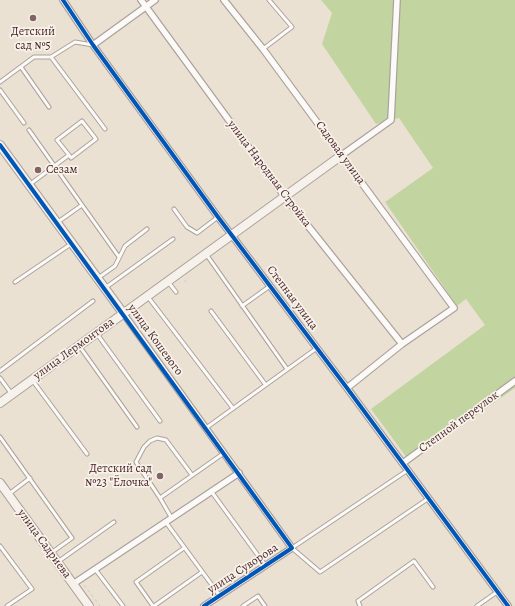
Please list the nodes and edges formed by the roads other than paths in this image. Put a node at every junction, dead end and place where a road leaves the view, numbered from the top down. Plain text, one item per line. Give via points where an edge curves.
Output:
1 (63, 0) edge
2 (141, 0) edge
3 (155, 0) edge
4 (224, 0) edge
5 (269, 0) edge
6 (397, 0) edge
7 (146, 6) junction
8 (93, 45) junction
9 (263, 49) junction
10 (51, 57) junction
11 (21, 67) junction
12 (0, 82) edge
13 (0, 90) edge
14 (49, 107) dead end
15 (24, 124) dead end
16 (105, 129) dead end
17 (29, 130) dead end
18 (1, 148) edge
19 (69, 155) junction
20 (342, 155) junction
21 (54, 166) junction
22 (29, 185) junction
23 (285, 197) junction
24 (82, 205) junction
25 (174, 208) dead end
26 (218, 217) junction
27 (58, 222) junction
28 (148, 229) dead end
29 (232, 235) junction
30 (174, 239) dead end
31 (72, 243) junction
32 (206, 254) junction
33 (119, 257) junction
34 (98, 278) junction
35 (168, 281) junction
36 (15, 282) dead end
37 (270, 286) junction
38 (105, 288) junction
39 (176, 292) dead end
40 (148, 296) junction
41 (93, 301) dead end
42 (242, 306) junction
43 (211, 311) dead end
44 (123, 313) junction
45 (96, 333) junction
46 (402, 344) junction
47 (79, 346) junction
48 (317, 348) junction
49 (287, 369) junction
50 (0, 371) edge
51 (0, 378) edge
52 (32, 379) junction
53 (515, 382) edge
54 (265, 384) junction
55 (347, 388) junction
56 (12, 394) junction
57 (0, 402) edge
58 (232, 407) junction
59 (160, 421) dead end
60 (138, 427) dead end
61 (206, 428) junction
62 (0, 437) edge
63 (224, 453) junction
64 (87, 454) dead end
65 (402, 463) junction
66 (408, 470) junction
67 (239, 473) junction
68 (192, 475) junction
69 (30, 478) junction
70 (0, 483) edge
71 (211, 491) junction
72 (8, 494) junction
73 (160, 498) junction
74 (429, 498) junction
75 (171, 517) junction
76 (165, 521) junction
77 (114, 522) dead end
78 (0, 546) edge
79 (184, 548) junction
80 (292, 548) junction
81 (51, 553) junction
82 (58, 562) junction
83 (265, 565) junction
84 (95, 569) junction
85 (202, 572) junction
86 (73, 584) junction
87 (433, 587) dead end
88 (497, 592) junction
89 (220, 596) junction
90 (14, 602) junction
91 (7, 606) edge
92 (17, 606) edge
93 (89, 606) edge
94 (122, 606) edge
95 (154, 606) edge
96 (204, 606) edge
97 (243, 606) edge
98 (265, 606) edge
99 (360, 606) edge
100 (477, 606) edge
101 (508, 606) edge

1 - 8 street, Степная улица
2 - 7 street, улица Народная Стройка
3 - 7 street
4 - 9 street, Садовая улица
5 - 9 lane via 292,27
6 - 20 street via 391,120
7 - 8 street
7 - 23 street, улица Народная Стройка
8 - 10 lane via 75,42
8 - 26 street, Степная улица
9 - 20 street, Садовая улица
10 - 11 lane via 34,57
10 - 16 lane
11 - 12 lane
11 - 14 lane
13 - 15 lane
17 - 21 lane
18 - 22 street, улица Кошевого
19 - 19 lane via 57,140 82,121 96,139 71,158
19 - 21 lane
20 - 23 street, улица Лермонтова
20 - 46 street, Садовая улица via 454,308
21 - 22 lane
21 - 24 lane
22 - 27 street, улица Кошевого
23 - 29 street, улица Лермонтова
23 - 46 street, улица Народная Стройка
24 - 27 lane
24 - 33 lane
25 - 26 lane via 187,226 197,233
26 - 29 street, Степная улица
27 - 31 street, улица Кошевого
28 - 33 lane via 125,246
29 - 32 street, улица Лермонтова
29 - 37 street, Степная улица
30 - 38 lane
31 - 34 street, улица Кошевого
31 - 36 lane
32 - 35 street, улица Лермонтова
32 - 42 lane
33 - 34 lane via 115,266
34 - 38 street, улица Кошевого
35 - 39 lane
35 - 40 street, улица Лермонтова
37 - 42 lane
37 - 48 street, Степная улица
38 - 44 street, улица Кошевого
40 - 44 street, улица Лермонтова
40 - 58 lane
41 - 50 lane
42 - 49 lane
43 - 54 lane
44 - 45 street, улица Лермонтова
44 - 61 street, улица Кошевого
45 - 47 street, улица Лермонтова
45 - 59 lane
46 - 55 street
47 - 52 street, улица Лермонтова
47 - 60 lane
48 - 49 lane
48 - 55 street, Степная улица
49 - 54 lane
51 - 56 lane
52 - 56 street, улица Лермонтова
52 - 64 lane
53 - 65 street, Степной переулок
54 - 58 lane
55 - 65 street, Степная улица
56 - 57 street, улица Лермонтова
58 - 61 lane
61 - 63 street, улица Кошевого
62 - 69 lane
63 - 67 street, улица Кошевого
63 - 68 lane
65 - 66 street, Степная улица
66 - 74 street, Степная улица
66 - 80 lane
67 - 71 street
67 - 80 street, улица Кошевого
68 - 73 lane
68 - 73 lane via 166,440 157,438 150,441 136,462
69 - 72 lane
69 - 81 lane via 72,538
70 - 72 street, улица Садриева
71 - 75 street
71 - 83 lane
72 - 81 street, улица Садриева
73 - 75 lane
74 - 80 lane via 320,572
74 - 88 street, Степная улица
75 - 76 street
76 - 79 lane
76 - 84 street
77 - 82 lane
78 - 90 lane via 32,589
79 - 85 lane
79 - 95 lane via 136,582
80 - 83 street, улица Суворова
81 - 82 street, улица Садриева
82 - 86 street, улица Садриева
83 - 89 street, улица Суворова
84 - 86 street
84 - 94 lane
85 - 89 lane
85 - 95 lane
86 - 93 street, улица Садриева
87 - 99 lane via 414,561 358,601
88 - 100 lane
88 - 101 street, Степная улица
89 - 96 street, улица Суворова
90 - 91 lane
90 - 92 lane
97 - 98 lane via 258,596

